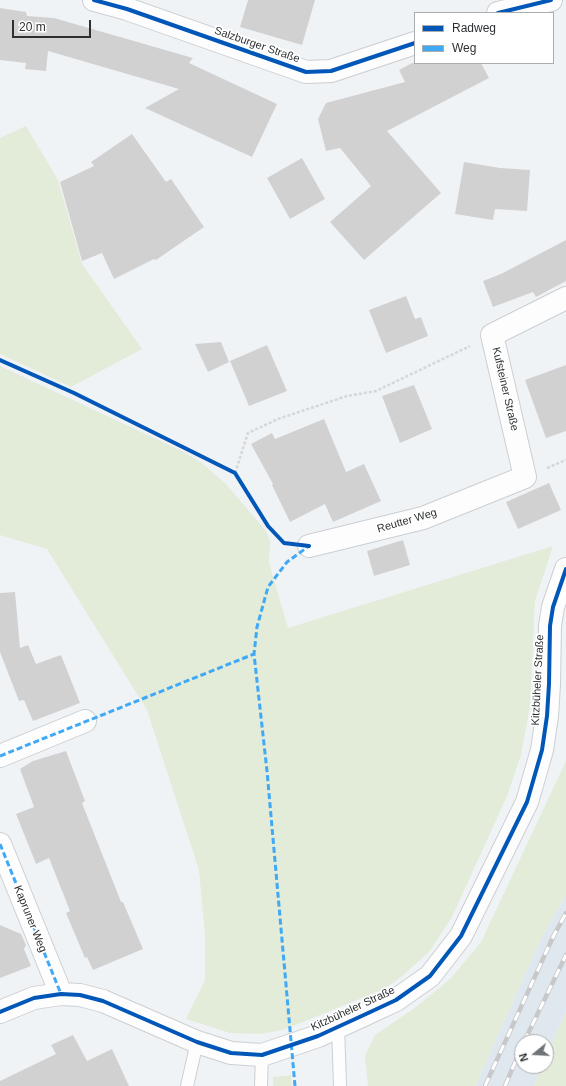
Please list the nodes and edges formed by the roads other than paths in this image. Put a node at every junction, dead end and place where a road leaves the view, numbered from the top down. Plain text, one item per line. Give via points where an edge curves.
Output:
1 (94, 0) edge
2 (489, 0) edge
3 (551, 0) edge
4 (496, 12) edge
5 (501, 12) edge
6 (414, 43) edge
7 (566, 298) edge
8 (524, 477) joint
9 (310, 546) dead end
10 (566, 569) edge
11 (85, 721) dead end
12 (0, 756) edge
13 (0, 844) edge
14 (61, 994) junction
15 (0, 1012) edge
16 (338, 1026) junction
17 (197, 1042) junction
18 (262, 1055) junction
19 (187, 1086) edge
20 (261, 1086) edge
21 (340, 1086) edge

1 - 6 street, Salzburger Straße via 127,9 306,72 331,71
2 - 4 street
3 - 5 street
7 - 8 street, Kufsteiner Straße via 492,335
8 - 9 street, Reutter Weg via 423,518
10 - 16 street, Kitzbüheler Straße via 553,607 550,626 549,684 542,750 527,802 499,862 461,936 430,976 396,1000
11 - 12 street
13 - 14 street, Kapruner Weg
14 - 15 street, Kitzbüheler Straße via 34,998
14 - 17 street, Kitzbüheler Straße via 80,994 153,1015
16 - 18 street, Kitzbüheler Straße via 318,1036
16 - 21 lane
17 - 18 street, Kitzbüheler Straße via 231,1053
17 - 19 lane
18 - 20 lane

